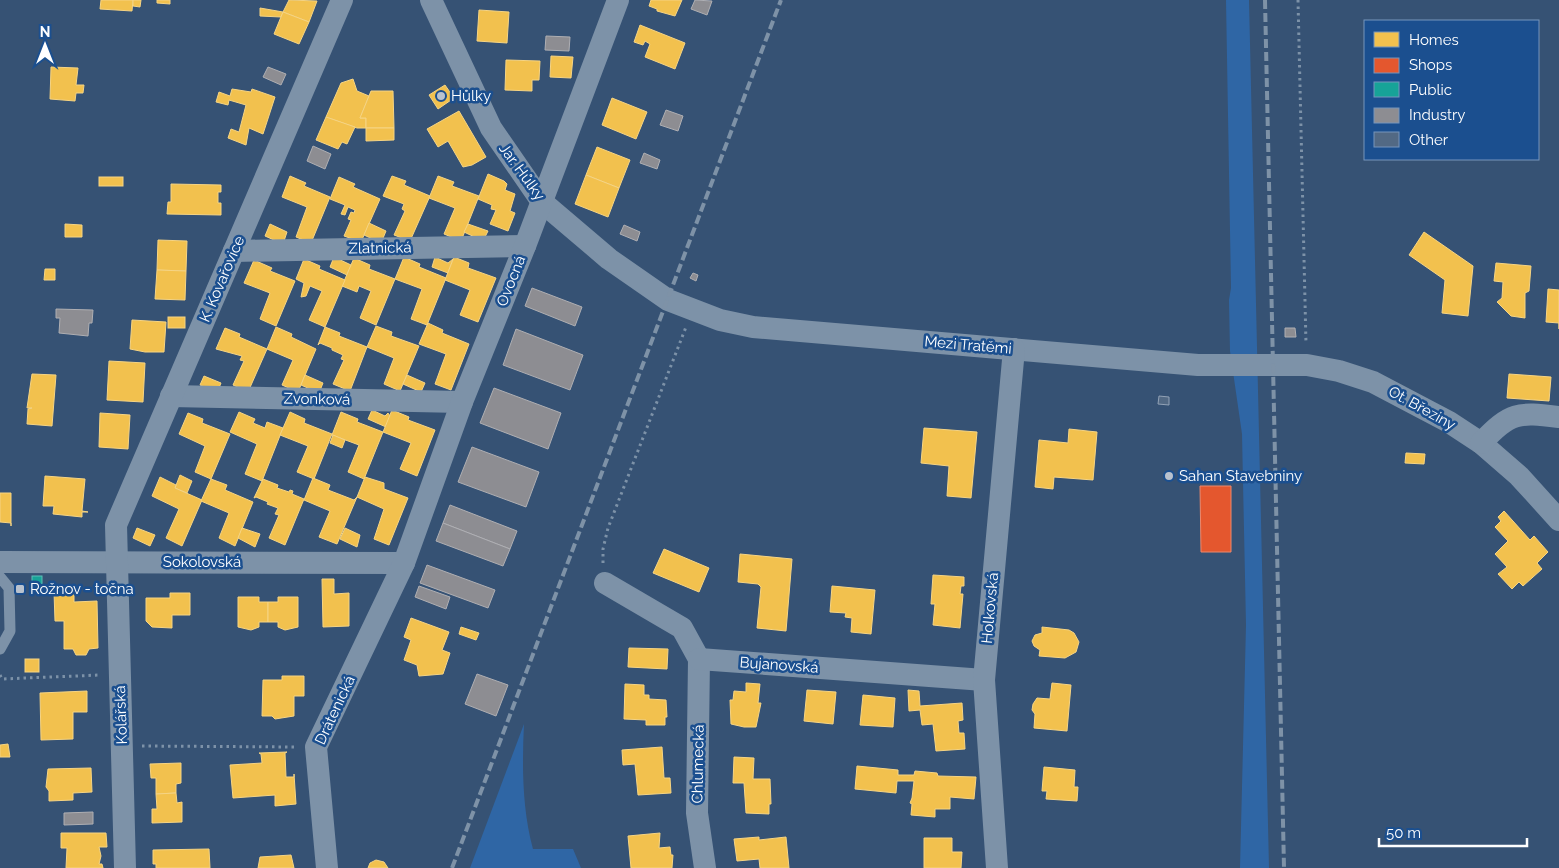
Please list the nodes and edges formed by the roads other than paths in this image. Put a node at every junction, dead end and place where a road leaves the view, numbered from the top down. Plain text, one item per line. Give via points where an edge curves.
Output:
1 (342, 0) edge
2 (431, 0) edge
3 (618, 0) edge
4 (542, 202) junction
5 (525, 246) junction
6 (234, 250) junction
7 (668, 300) joint
8 (1014, 349) junction
9 (1273, 366) joint
10 (171, 396) junction
11 (462, 402) junction
12 (1559, 417) edge
13 (1481, 443) junction
14 (1559, 520) edge
15 (0, 562) edge
16 (117, 562) junction
17 (404, 563) junction
18 (0, 577) edge
19 (605, 582) road end
20 (0, 649) edge
21 (699, 659) junction
22 (984, 680) junction
23 (125, 868) edge
24 (327, 868) edge
25 (705, 868) edge
26 (997, 868) edge

1 - 6 street, K. Kovařovice
2 - 4 street, Jar. Hůlky via 491,128
3 - 4 street, Ovocná
4 - 5 street, Ovocná
4 - 7 street, Jar. Hůlky via 609,259
5 - 6 street, Zlatnická
5 - 11 street, Ovocná
6 - 10 street, K. Kovařovice
7 - 8 street, Mezi Tratěmi via 753,327
8 - 9 street, Mezi Tratěmi via 1198,365
8 - 22 street, Holkovská
9 - 13 street, Ot. Březiny via 1307,365 1373,382 1449,422
10 - 11 street, Zvonková
10 - 16 street, K. Kovařovice via 116,525
11 - 17 street, Ovocná
12 - 13 street via 1526,413 1506,418
13 - 14 street, Ot. Březiny via 1519,476
15 - 16 street, Sokolovská
16 - 17 street, Sokolovská
16 - 23 street, Kolářská
17 - 24 street, Drátenická via 316,747
18 - 20 lane via 9,588 10,631
19 - 21 street via 682,628
21 - 22 street, Bujanovská
21 - 25 street, Chlumecká via 697,813
22 - 26 street, Holkovská

